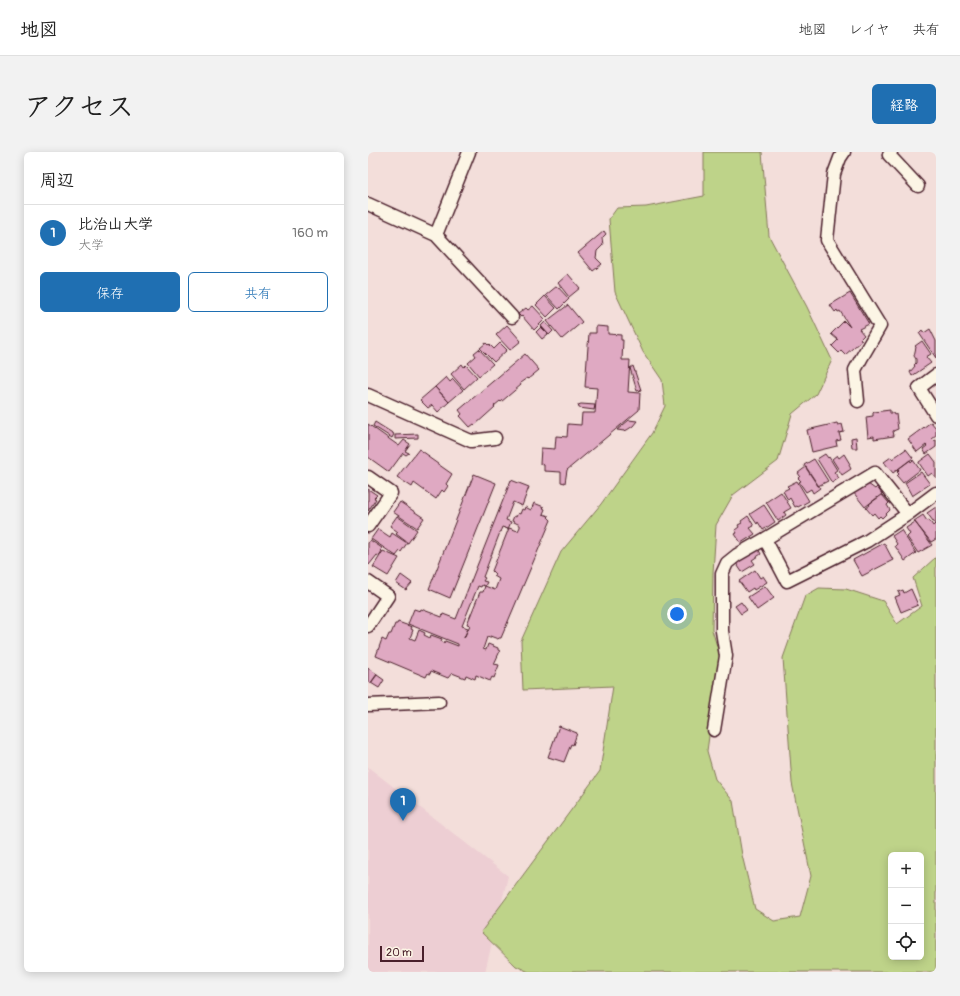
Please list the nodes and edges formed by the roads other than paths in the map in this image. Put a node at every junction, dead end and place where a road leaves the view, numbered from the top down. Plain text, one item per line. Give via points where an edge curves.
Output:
1 (469, 152) edge
2 (844, 152) edge
3 (891, 152) edge
4 (918, 186) dead end
5 (368, 204) edge
6 (436, 235) junction
7 (512, 317) dead end
8 (936, 375) edge
9 (368, 395) edge
10 (858, 401) dead end
11 (936, 415) edge
12 (495, 438) dead end
13 (368, 476) edge
14 (936, 493) edge
15 (908, 514) junction
16 (368, 526) edge
17 (765, 539) junction
18 (368, 582) edge
19 (368, 626) edge
20 (439, 702) dead end
21 (368, 705) edge
22 (714, 730) dead end

1 - 6 street
2 - 10 street via 834,174 827,240 880,326 855,370
3 - 4 street via 889,154
5 - 6 street
6 - 7 street
8 - 11 street via 918,388
9 - 12 street via 471,441
13 - 16 street via 391,493
14 - 15 street
15 - 17 street via 875,472
15 - 17 street via 868,540 787,581
17 - 22 street via 737,554 727,563 722,574 722,631 726,656
18 - 19 street via 388,596
20 - 21 street

